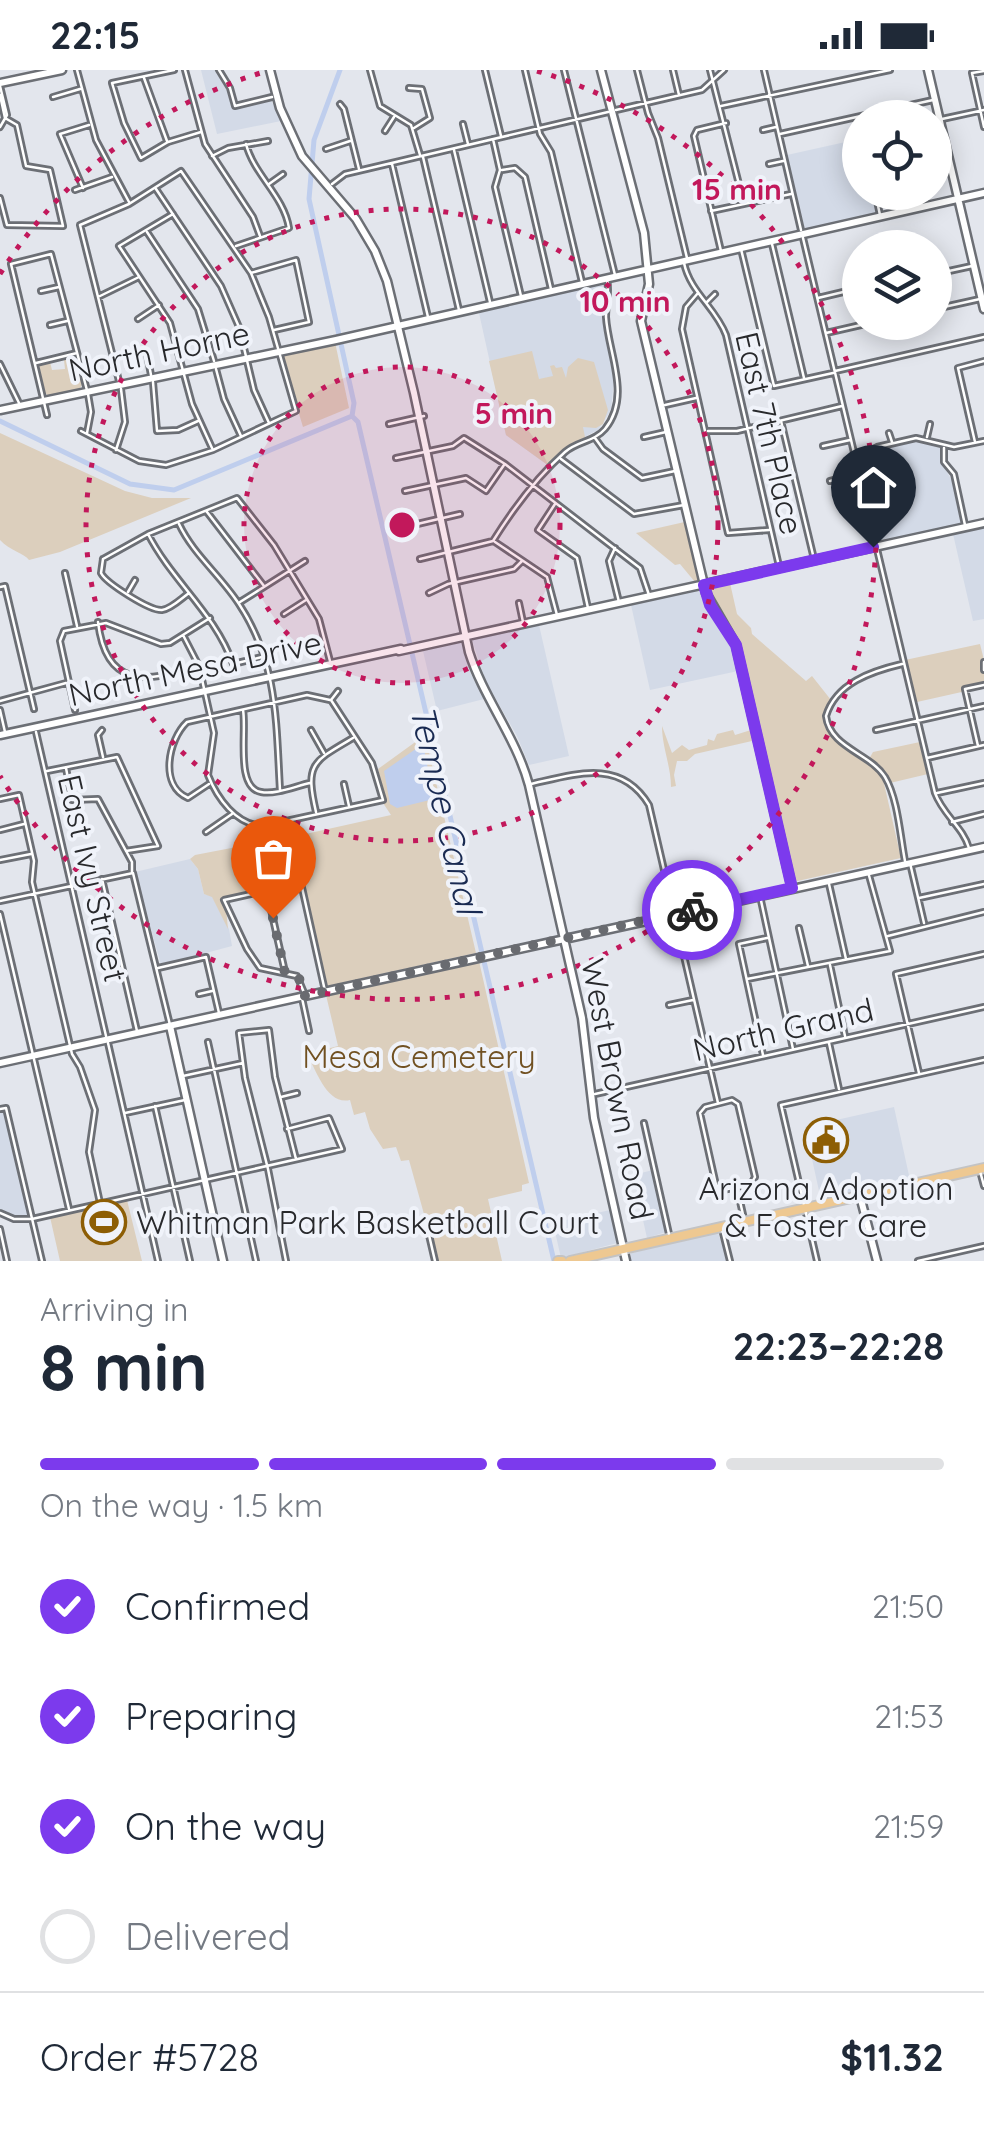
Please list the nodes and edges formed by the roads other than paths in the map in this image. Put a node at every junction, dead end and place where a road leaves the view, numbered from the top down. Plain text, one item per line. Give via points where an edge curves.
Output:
1 (62, 70) edge
2 (77, 70) edge
3 (174, 70) edge
4 (185, 70) edge
5 (219, 70) edge
6 (270, 70) edge
7 (370, 70) edge
8 (485, 70) edge
9 (525, 70) edge
10 (564, 70) edge
11 (601, 70) edge
12 (637, 70) edge
13 (673, 70) edge
14 (710, 70) edge
15 (724, 70) edge
16 (764, 70) edge
17 (890, 70) edge
18 (928, 70) edge
19 (984, 70) edge
20 (45, 72) edge
21 (144, 76) junction
22 (712, 81) junction
23 (0, 85) edge
24 (409, 88) dead end
25 (81, 89) junction
26 (0, 95) edge
27 (770, 95) junction
28 (276, 96) junction
29 (679, 96) junction
30 (53, 97) dead end
31 (935, 100) edge
32 (340, 104) dead end
33 (645, 104) junction
34 (721, 106) junction
35 (982, 110) edge
36 (611, 111) junction
37 (395, 116) junction
38 (952, 117) edge
39 (5, 118) junction
40 (575, 120) junction
41 (842, 120) edge
42 (91, 124) junction
43 (464, 124) dead end
44 (726, 124) junction
45 (984, 126) edge
46 (0, 127) edge
47 (777, 127) junction
48 (413, 128) junction
49 (539, 128) junction
50 (763, 130) dead end
51 (386, 131) dead end
52 (201, 132) junction
53 (779, 135) junction
54 (502, 137) junction
55 (493, 139) junction
56 (352, 140) junction
57 (268, 141) dead end
58 (168, 142) junction
59 (246, 144) junction
60 (469, 145) junction
61 (326, 148) dead end
62 (454, 148) junction
63 (210, 156) junction
64 (421, 156) junction
65 (785, 160) junction
66 (391, 163) junction
67 (769, 164) dead end
68 (359, 170) junction
69 (500, 170) junction
70 (283, 174) dead end
71 (952, 174) edge
72 (114, 177) junction
73 (268, 184) junction
74 (329, 187) junction
75 (83, 188) junction
76 (156, 189) junction
77 (75, 190) dead end
78 (793, 193) junction
79 (984, 193) edge
80 (0, 198) edge
81 (958, 199) junction
82 (952, 200) edge
83 (130, 204) junction
84 (744, 204) junction
85 (878, 210) edge
86 (910, 210) edge
87 (712, 212) junction
88 (173, 214) junction
89 (880, 216) junction
90 (147, 230) junction
91 (802, 234) junction
92 (260, 236) junction
93 (772, 241) junction
94 (235, 246) junction
95 (741, 248) junction
96 (722, 252) junction
97 (685, 260) junction
98 (974, 266) junction
99 (646, 269) junction
100 (952, 271) edge
101 (251, 274) junction
102 (141, 276) junction
103 (611, 277) junction
104 (582, 284) junction
105 (60, 286) junction
106 (552, 290) junction
107 (41, 291) dead end
108 (842, 292) edge
109 (698, 293) junction
110 (715, 294) dead end
111 (98, 297) junction
112 (521, 297) junction
113 (818, 298) junction
114 (982, 298) edge
115 (706, 303) junction
116 (160, 304) junction
117 (491, 304) junction
118 (952, 305) edge
119 (984, 309) edge
120 (460, 311) junction
121 (428, 318) junction
122 (138, 319) dead end
123 (69, 320) junction
124 (50, 325) dead end
125 (397, 325) junction
126 (842, 329) edge
127 (272, 330) junction
128 (826, 333) junction
129 (984, 337) edge
130 (276, 351) junction
131 (77, 353) junction
132 (146, 354) dead end
133 (246, 358) junction
134 (984, 362) edge
135 (35, 363) junction
136 (0, 364) edge
137 (215, 364) junction
138 (184, 370) junction
139 (835, 372) junction
140 (152, 377) junction
141 (804, 379) junction
142 (120, 384) junction
143 (86, 391) junction
144 (698, 397) junction
145 (43, 400) junction
146 (20, 405) junction
147 (661, 406) junction
148 (844, 406) junction
149 (0, 410) edge
150 (419, 414) junction
151 (47, 415) dead end
152 (199, 420) junction
153 (781, 422) junction
154 (269, 424) junction
155 (389, 424) dead end
156 (930, 424) dead end
157 (748, 429) junction
158 (81, 431) dead end
159 (706, 431) junction
160 (668, 432) junction
161 (889, 433) dead end
162 (86, 436) junction
163 (241, 436) junction
164 (644, 437) dead end
165 (595, 438) junction
166 (927, 439) junction
167 (851, 440) junction
168 (984, 441) edge
169 (975, 443) junction
170 (892, 444) junction
171 (822, 446) dead end
172 (944, 446) junction
173 (116, 450) junction
174 (212, 450) junction
175 (426, 451) junction
176 (856, 457) junction
177 (396, 458) dead end
178 (559, 458) junction
179 (504, 464) junction
180 (677, 470) junction
181 (859, 474) junction
182 (830, 481) dead end
183 (433, 485) junction
184 (535, 486) junction
185 (405, 491) dead end
186 (556, 504) junction
187 (685, 504) junction
188 (206, 510) junction
189 (460, 514) dead end
190 (440, 518) junction
191 (177, 522) junction
192 (984, 523) edge
193 (412, 525) dead end
194 (966, 527) junction
195 (770, 530) junction
196 (148, 534) junction
197 (493, 541) junction
198 (877, 546) junction
199 (615, 548) junction
200 (447, 552) junction
201 (97, 556) dead end
202 (420, 559) dead end
203 (102, 560) junction
204 (523, 560) junction
205 (814, 560) junction
206 (304, 562) dead end
207 (780, 568) junction
208 (289, 570) junction
209 (65, 573) dead end
210 (135, 580) dead end
211 (454, 582) junction
212 (704, 585) junction
213 (2, 586) edge
214 (264, 586) junction
215 (190, 592) junction
216 (429, 593) dead end
217 (127, 594) junction
218 (649, 596) junction
219 (308, 600) junction
220 (238, 603) junction
221 (619, 603) junction
222 (519, 604) dead end
223 (589, 610) junction
224 (284, 614) dead end
225 (557, 617) junction
226 (210, 618) junction
227 (98, 622) junction
228 (523, 624) junction
229 (78, 627) junction
230 (183, 635) junction
231 (466, 637) junction
232 (326, 642) junction
233 (296, 648) dead end
234 (264, 656) junction
235 (983, 662) edge
236 (904, 664) junction
237 (199, 666) junction
238 (331, 666) junction
239 (984, 670) edge
240 (127, 675) junction
241 (269, 680) junction
242 (69, 682) junction
243 (124, 682) dead end
244 (984, 684) edge
245 (338, 691) dead end
246 (205, 692) junction
247 (29, 694) junction
248 (331, 700) junction
249 (0, 701) edge
250 (274, 702) junction
251 (984, 706) edge
252 (34, 709) dead end
253 (242, 709) junction
254 (970, 709) junction
255 (0, 710) edge
256 (76, 710) dead end
257 (210, 716) junction
258 (919, 720) junction
259 (35, 727) junction
260 (102, 730) dead end
261 (311, 730) dead end
262 (876, 730) dead end
263 (3, 734) edge
264 (354, 737) junction
265 (984, 745) edge
266 (978, 746) junction
267 (325, 754) junction
268 (103, 758) junction
269 (927, 758) junction
270 (66, 767) junction
271 (45, 772) junction
272 (984, 782) edge
273 (211, 783) junction
274 (310, 783) junction
275 (344, 784) dead end
276 (529, 785) junction
277 (280, 790) junction
278 (936, 794) junction
279 (0, 799) edge
280 (350, 808) junction
281 (233, 813) junction
282 (317, 814) junction
283 (984, 814) edge
284 (952, 822) junction
285 (26, 824) junction
286 (0, 830) edge
287 (206, 832) dead end
288 (984, 846) edge
289 (970, 850) junction
290 (126, 851) junction
291 (32, 853) junction
292 (0, 860) edge
293 (908, 862) junction
294 (867, 871) junction
295 (133, 872) junction
296 (102, 878) junction
297 (828, 879) junction
298 (984, 884) edge
299 (71, 885) junction
300 (792, 888) junction
301 (267, 891) junction
302 (34, 893) junction
303 (760, 894) junction
304 (918, 898) junction
305 (0, 900) edge
306 (984, 912) edge
307 (0, 914) edge
308 (674, 914) junction
309 (925, 926) junction
310 (799, 928) dead end
311 (887, 936) junction
312 (770, 937) junction
313 (564, 938) junction
314 (984, 954) edge
315 (846, 960) junction
316 (829, 964) junction
317 (156, 968) junction
318 (808, 968) junction
319 (776, 972) junction
320 (285, 973) junction
321 (747, 979) junction
322 (214, 991) junction
323 (325, 991) junction
324 (199, 994) dead end
325 (303, 996) junction
326 (694, 999) junction
327 (669, 1005) dead end
328 (984, 1008) edge
329 (219, 1015) junction
330 (908, 1024) junction
331 (170, 1026) junction
332 (309, 1030) dead end
333 (138, 1033) junction
334 (846, 1038) junction
335 (107, 1040) junction
336 (208, 1042) dead end
337 (828, 1042) junction
338 (70, 1048) junction
339 (793, 1050) junction
340 (33, 1056) junction
341 (764, 1056) junction
342 (984, 1060) edge
343 (0, 1063) edge
344 (243, 1063) junction
345 (280, 1063) dead end
346 (273, 1064) junction
347 (710, 1068) junction
348 (212, 1069) junction
349 (919, 1074) junction
350 (181, 1076) junction
351 (840, 1092) junction
352 (297, 1094) dead end
353 (591, 1094) junction
354 (280, 1097) junction
355 (187, 1100) junction
356 (718, 1104) junction
357 (155, 1106) junction
358 (0, 1109) edge
359 (123, 1113) junction
360 (644, 1124) dead end
361 (287, 1129) junction
362 (296, 1160) junction
363 (267, 1166) junction
364 (982, 1169) edge
365 (236, 1174) junction
366 (205, 1180) junction
367 (984, 1186) edge
368 (737, 1187) junction
369 (174, 1188) junction
370 (143, 1194) junction
371 (860, 1196) junction
372 (100, 1204) junction
373 (804, 1209) junction
374 (70, 1210) junction
375 (0, 1213) edge
376 (32, 1218) junction
377 (745, 1222) junction
378 (722, 1227) junction
379 (0, 1228) edge
380 (429, 1235) dead end
381 (670, 1239) junction
382 (984, 1246) edge
383 (624, 1249) junction
384 (957, 1252) junction
385 (8, 1261) edge
386 (42, 1261) edge
387 (158, 1261) edge
388 (190, 1261) edge
389 (223, 1261) edge
390 (256, 1261) edge
391 (286, 1261) edge
392 (435, 1261) edge
393 (570, 1261) edge
394 (627, 1261) edge
395 (730, 1261) edge
396 (818, 1261) edge
397 (878, 1261) edge
398 (918, 1261) edge
399 (959, 1261) edge

1 - 20 street
2 - 25 street
3 - 21 street
4 - 52 street
5 - 28 street via 235,106
6 - 28 street, West Brown Road
7 - 37 street via 380,106
8 - 54 street
9 - 49 street
10 - 40 street
11 - 36 street
12 - 33 street, East 7th Place
13 - 29 street
14 - 22 street
15 - 22 street
16 - 27 street
17 - 27 street
18 - 31 street
19 - 35 street via 972,74
20 - 23 street
21 - 58 street
21 - 58 street via 112,83 124,123 141,158
22 - 29 street
22 - 34 street
23 - 39 street
24 - 48 street via 422,89 430,118
25 - 30 street
25 - 42 street
26 - 39 street
27 - 34 street
27 - 47 street
28 - 74 street, West Brown Road via 310,165
29 - 33 street
32 - 56 street
33 - 36 street
33 - 97 street, East 7th Place
34 - 44 street
35 - 38 street
35 - 45 street
36 - 40 street
36 - 99 street via 644,233
37 - 48 street
37 - 51 street
39 - 46 street
39 - 80 street via 17,125 26,166 50,170 63,226 6,225
40 - 49 street
40 - 103 street
41 - 53 street
42 - 72 street
42 - 75 street via 60,134
43 - 60 street
44 - 84 street
44 - 87 street via 694,134
47 - 50 street
47 - 53 street
48 - 64 street
49 - 54 street
49 - 104 street via 551,152
52 - 58 street
52 - 63 street
53 - 65 street
54 - 55 street
55 - 60 street
55 - 69 street
56 - 61 street
56 - 68 street
57 - 59 street
59 - 63 street
59 - 73 street
60 - 62 street
62 - 64 street
62 - 117 street
63 - 92 street
64 - 66 street
64 - 120 street
65 - 67 street
65 - 78 street
66 - 68 street
66 - 121 street
68 - 74 street
69 - 106 street via 520,168 528,184
69 - 112 street via 495,187
70 - 73 street
71 - 81 street
72 - 75 street
72 - 83 street
73 - 92 street via 289,228
74 - 125 street, West Brown Road via 375,251
75 - 77 street
76 - 83 street
76 - 88 street
76 - 94 street via 180,171
78 - 84 street
78 - 91 street
79 - 81 street, North Horne
81 - 82 street, North Horne
81 - 98 street
83 - 111 street via 80,224
84 - 87 street
85 - 89 street
86 - 89 street, North Horne
87 - 96 street
88 - 90 street
88 - 133 street via 222,286
89 - 91 street, North Horne
90 - 102 street via 118,246
90 - 137 street via 198,309
91 - 93 street, North Horne
91 - 113 street
92 - 94 street
93 - 95 street, North Horne
93 - 141 street
94 - 101 street
95 - 96 street, North Horne
95 - 141 street via 774,386
96 - 97 street, North Horne
97 - 99 street, North Horne
97 - 109 street, East 7th Place
98 - 100 street
98 - 114 street
99 - 103 street, North Horne
99 - 147 street via 641,321
101 - 127 street
101 - 127 street via 296,260 309,322
102 - 111 street
102 - 116 street
103 - 104 street, North Horne
103 - 165 street via 606,314 616,399 612,417
104 - 106 street, North Horne
105 - 107 street
105 - 123 street
105 - 135 street via 52,254 11,264
106 - 112 street, North Horne
108 - 113 street
109 - 115 street, East 7th Place
109 - 144 street via 681,323
110 - 115 street
111 - 142 street
112 - 117 street, North Horne
113 - 128 street
114 - 118 street
114 - 119 street
115 - 157 street, East 7th Place via 726,335
116 - 122 street
116 - 138 street
117 - 120 street, North Horne
120 - 121 street, North Horne
121 - 125 street, North Horne
123 - 124 street
123 - 131 street
125 - 130 street, North Horne
125 - 150 street, West Brown Road
126 - 128 street
127 - 130 street
128 - 139 street
129 - 139 street
130 - 133 street, North Horne
130 - 154 street via 295,413
131 - 135 street
131 - 143 street
132 - 140 street
133 - 137 street, North Horne
133 - 154 street
134 - 169 street via 958,368
135 - 145 street
136 - 146 street
137 - 138 street, North Horne
137 - 163 street
138 - 140 street, North Horne
138 - 152 street
139 - 141 street
139 - 148 street
140 - 142 street, North Horne
140 - 152 street via 157,431
142 - 143 street, North Horne
142 - 173 street via 125,422
143 - 145 street, North Horne
143 - 162 street
144 - 147 street
144 - 159 street
145 - 146 street, North Horne
145 - 151 street
146 - 149 street, North Horne
147 - 160 street
148 - 153 street
148 - 167 street
150 - 155 street
150 - 175 street, West Brown Road
152 - 174 street
153 - 157 street
153 - 205 street
154 - 163 street
156 - 166 street
157 - 159 street
157 - 195 street, East 7th Place
158 - 162 street
159 - 195 street via 728,532
160 - 164 street
160 - 180 street
161 - 170 street
162 - 173 street
163 - 174 street
165 - 178 street
165 - 180 street via 642,478
166 - 170 street
166 - 172 street
167 - 171 street
167 - 176 street
168 - 169 street
169 - 172 street
170 - 176 street
172 - 194 street
173 - 174 street via 166,465
175 - 177 street
175 - 179 street via 464,438
175 - 183 street, West Brown Road
176 - 181 street
178 - 184 street
178 - 187 street via 634,514
179 - 183 street via 486,491 466,478
179 - 184 street
180 - 187 street
181 - 182 street
181 - 198 street
183 - 185 street
183 - 190 street, West Brown Road
184 - 186 street
184 - 197 street
186 - 199 street
186 - 223 street via 538,530 579,562
187 - 212 street
188 - 191 street
188 - 208 street via 237,498
188 - 214 street
189 - 190 street
190 - 193 street
190 - 200 street, West Brown Road
191 - 196 street
191 - 220 street
192 - 194 street, North Mesa Drive
194 - 198 street, North Mesa Drive
195 - 207 street, East 7th Place
196 - 203 street
196 - 215 street
197 - 200 street
197 - 204 street
198 - 205 street, North Mesa Drive
198 - 236 street
199 - 218 street via 644,573
199 - 221 street via 609,561
200 - 202 street
200 - 211 street, West Brown Road
201 - 203 street
203 - 217 street via 106,585
204 - 211 street via 514,569
204 - 225 street via 547,577
205 - 207 street, North Mesa Drive
206 - 208 street
207 - 212 street, North Mesa Drive
208 - 214 street
208 - 219 street
209 - 229 street
210 - 217 street
211 - 216 street
211 - 231 street, West Brown Road
212 - 218 street, North Mesa Drive
212 - 300 street via 736,645
213 - 247 street
214 - 220 street
215 - 217 street via 159,610
215 - 226 street
218 - 221 street, North Mesa Drive
219 - 224 street
219 - 232 street
220 - 234 street
221 - 223 street, North Mesa Drive
222 - 228 street
223 - 225 street, North Mesa Drive
225 - 228 street, North Mesa Drive
226 - 230 street
226 - 234 street via 233,664
227 - 229 street
227 - 230 street via 161,644
227 - 240 street via 104,653
228 - 231 street, North Mesa Drive
229 - 242 street via 64,631 60,641
230 - 237 street
231 - 238 street, North Mesa Drive
231 - 276 street, West Brown Road
232 - 233 street
232 - 238 street
234 - 241 street
235 - 239 street
236 - 258 street
236 - 293 street via 860,676 826,716 830,729 885,778
237 - 240 street via 150,679
237 - 246 street
238 - 241 street, North Mesa Drive
240 - 243 street
241 - 246 street, North Mesa Drive
241 - 250 street
242 - 247 street
242 - 256 street
244 - 254 street via 965,689
245 - 248 street
246 - 257 street
246 - 259 street, North Mesa Drive
247 - 249 street
247 - 252 street
248 - 250 street via 315,694
248 - 264 street
250 - 253 street
250 - 277 street
251 - 254 street
253 - 257 street
253 - 277 street via 244,771 259,792
254 - 258 street
254 - 266 street
255 - 263 street
257 - 273 street
257 - 273 street via 181,727 168,755 182,796 195,796
258 - 262 street
258 - 269 street
259 - 263 street, North Mesa Drive
259 - 271 street, East Ivy Street
260 - 268 street
261 - 267 street
264 - 267 street
264 - 280 street via 376,772 383,800
265 - 266 street
266 - 269 street
267 - 274 street via 314,764
268 - 270 street
268 - 290 street via 116,756 158,846
269 - 278 street
270 - 271 street
270 - 290 street via 75,802 96,798
271 - 299 street, East Ivy Street
272 - 278 street
273 - 281 street
274 - 277 street
274 - 282 street
275 - 280 street
276 - 308 street via 585,772 632,784 649,804
276 - 313 street, West Brown Road
278 - 284 street
279 - 285 street via 19,795
280 - 282 street
281 - 282 street via 256,826
281 - 287 street
283 - 284 street
284 - 289 street
285 - 286 street
285 - 291 street
288 - 289 street
289 - 293 street
290 - 295 street
291 - 292 street
291 - 302 street
293 - 294 street
293 - 304 street
294 - 297 street
294 - 311 street
295 - 296 street
295 - 317 street
296 - 299 street
296 - 333 street
297 - 300 street
297 - 315 street
298 - 304 street
299 - 302 street
299 - 335 street, East Ivy Street
300 - 303 street
301 - 320 street
301 - 320 street via 224,900 257,965
301 - 323 street via 301,883
302 - 305 street
302 - 338 street
303 - 308 street
303 - 312 street
304 - 309 street
306 - 309 street
307 - 340 street
308 - 313 street
308 - 326 street
309 - 311 street
310 - 318 street
311 - 315 street via 890,951
312 - 319 street
312 - 321 street via 739,944
313 - 323 street
313 - 353 street, West Brown Road
314 - 330 street via 896,974
315 - 316 street
316 - 318 street
316 - 334 street
317 - 322 street via 206,957
317 - 331 street
318 - 319 street
319 - 321 street
319 - 339 street
320 - 325 street via 301,980
321 - 341 street
322 - 324 street
322 - 329 street
323 - 325 street
325 - 329 street
325 - 332 street
326 - 327 street
326 - 347 street
328 - 330 street, North Grand
329 - 331 street
330 - 334 street, North Grand
330 - 349 street
331 - 333 street
331 - 350 street
333 - 335 street
334 - 337 street, North Grand
335 - 338 street
335 - 359 street, East Ivy Street
336 - 348 street
337 - 339 street, North Grand
337 - 351 street
338 - 340 street
338 - 372 street via 95,1110 89,1152
339 - 341 street, North Grand
340 - 343 street
340 - 374 street
341 - 347 street, North Grand
342 - 349 street
344 - 346 street via 239,1032 269,1030
344 - 348 street
344 - 363 street
345 - 346 street
346 - 354 street
347 - 353 street, North Grand
347 - 356 street
348 - 350 street
348 - 365 street
349 - 351 street
350 - 355 street
351 - 373 street via 781,1105
352 - 354 street
353 - 383 street, West Brown Road
354 - 361 street
355 - 357 street
355 - 366 street
356 - 368 street via 735,1101 755,1177
356 - 368 street via 700,1113 712,1168 719,1190
357 - 359 street
357 - 369 street
358 - 376 street via 6,1108
359 - 370 street, East Ivy Street
360 - 381 street
361 - 362 street
361 - 362 street via 330,1118 342,1149
362 - 363 street
363 - 365 street
363 - 391 street
364 - 367 street
364 - 371 main road
365 - 366 street
365 - 390 street
366 - 369 street
366 - 389 street
368 - 377 street
369 - 370 street
369 - 388 street
370 - 372 street
370 - 387 street, East Ivy Street
371 - 373 main road
371 - 397 street
372 - 374 street
373 - 377 main road
373 - 396 street
374 - 376 street
375 - 376 street
376 - 386 street
377 - 378 main road
378 - 381 main road
378 - 395 street
379 - 385 street
380 - 392 street
381 - 383 main road
382 - 384 street
383 - 393 main road
383 - 394 street, West Brown Road
384 - 398 street
384 - 399 street

